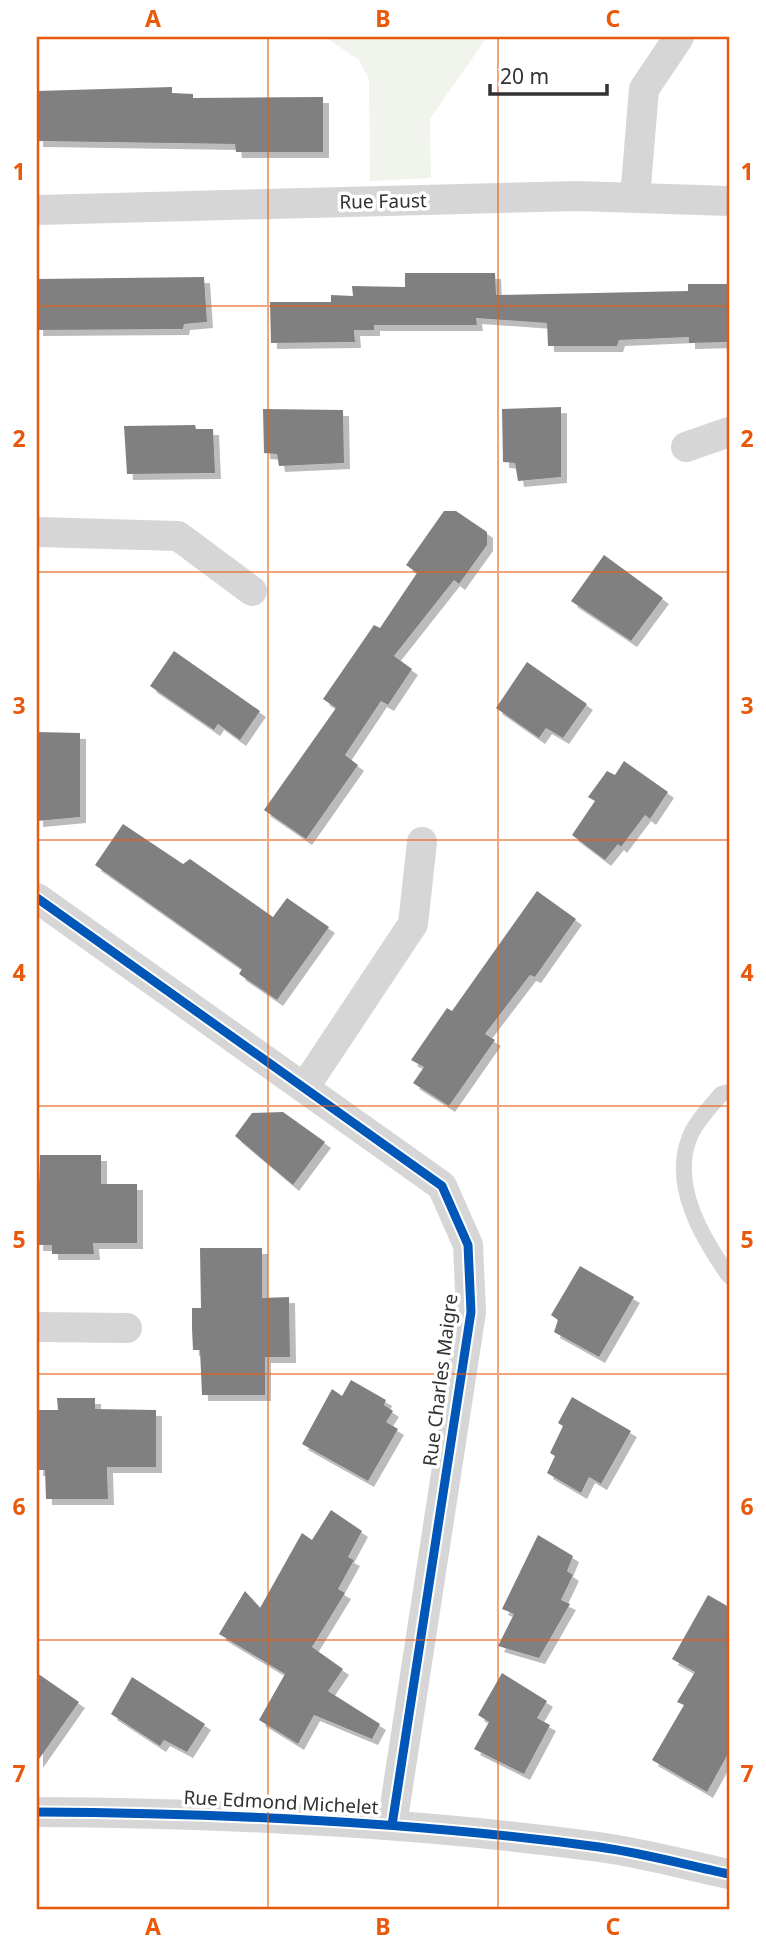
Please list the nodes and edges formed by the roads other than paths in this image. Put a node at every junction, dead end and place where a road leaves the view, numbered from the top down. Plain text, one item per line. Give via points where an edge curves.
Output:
1 (680, 37) edge
2 (635, 198) junction
3 (729, 201) edge
4 (37, 209) edge
5 (729, 432) edge
6 (686, 447) dead end
7 (37, 532) edge
8 (252, 591) dead end
9 (422, 842) dead end
10 (37, 898) edge
11 (304, 1088) junction
12 (729, 1092) edge
13 (729, 1276) edge
14 (37, 1327) edge
15 (127, 1328) dead end
16 (37, 1812) edge
17 (392, 1825) junction
18 (729, 1874) edge

1 - 2 street via 644,89
2 - 3 street, Rue Faust
2 - 4 street, Rue Faust
5 - 6 street
7 - 8 street via 178,536
9 - 11 street via 413,925
10 - 11 street, Rue Charles Maigre
11 - 17 street, Rue Charles Maigre via 442,1186 468,1245 471,1312
12 - 13 lane via 721,1094 689,1138 684,1185 708,1245
14 - 15 street
16 - 17 street, Rue Edmond Michelet
17 - 18 street, Rue Edmond Michelet via 602,1847

